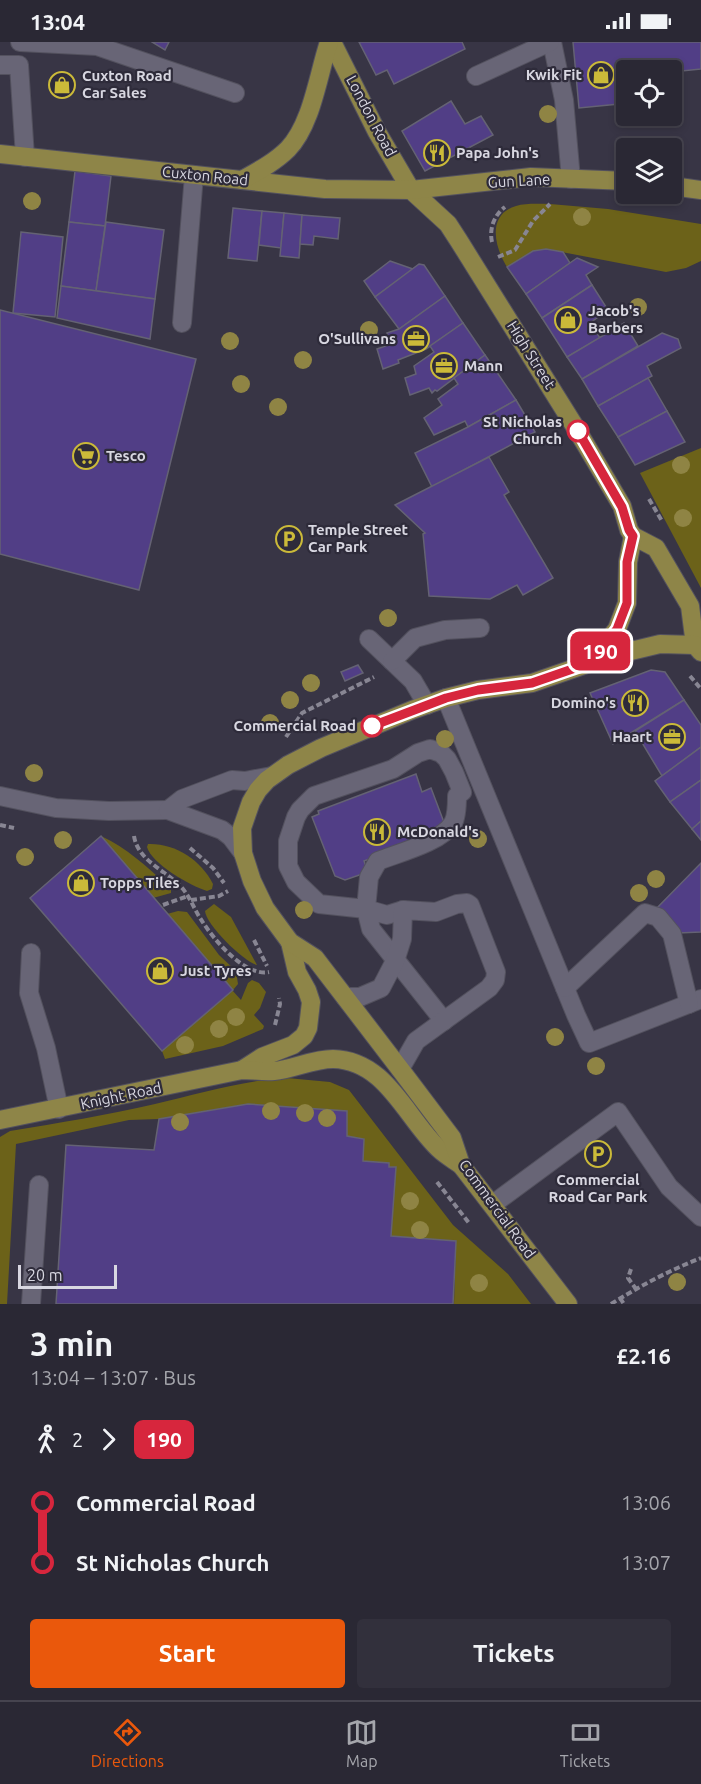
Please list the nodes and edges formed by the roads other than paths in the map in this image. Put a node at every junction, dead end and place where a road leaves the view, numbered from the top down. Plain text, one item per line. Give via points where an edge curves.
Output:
1 (20, 42) edge
2 (331, 42) edge
3 (551, 42) edge
4 (0, 65) edge
5 (19, 65) junction
6 (476, 76) dead end
7 (235, 93) dead end
8 (0, 154) edge
9 (25, 157) junction
10 (194, 175) junction
11 (563, 179) junction
12 (242, 180) junction
13 (616, 180) edge
14 (682, 187) edge
15 (411, 190) junction
16 (701, 190) edge
17 (182, 323) dead end
18 (633, 536) junction
19 (480, 628) dead end
20 (369, 639) dead end
21 (698, 648) edge
22 (392, 661) junction
23 (587, 664) junction
24 (446, 698) junction
25 (427, 705) junction
26 (272, 776) junction
27 (0, 796) edge
28 (168, 810) junction
29 (243, 853) junction
30 (366, 909) junction
31 (403, 910) junction
32 (290, 942) junction
33 (31, 953) dead end
34 (395, 961) junction
35 (565, 988) junction
36 (345, 997) junction
37 (695, 1002) edge
38 (444, 1021) junction
39 (400, 1069) junction
40 (242, 1070) junction
41 (59, 1109) junction
42 (0, 1120) edge
43 (462, 1165) junction
44 (39, 1185) dead end
45 (493, 1204) junction
46 (701, 1217) edge
47 (31, 1304) edge
48 (568, 1304) edge

1 - 5 street
1 - 7 street via 97,46
2 - 12 main road via 310,112 299,132 288,148
2 - 15 main road, London Road
3 - 6 street
3 - 11 street via 564,100
4 - 5 street
5 - 9 street
8 - 9 main road, Cuxton Road
9 - 10 main road, Cuxton Road
10 - 12 main road, Cuxton Road
10 - 17 street
11 - 13 main road, Gun Lane
11 - 15 main road, Gun Lane via 531,177
12 - 15 main road, Cuxton Road via 325,189
14 - 16 main road
15 - 18 main road, High Street via 448,224 459,241 617,497
18 - 21 main road via 656,548 690,606
18 - 23 main road, Commercial Road via 627,562 627,603 617,629
19 - 22 street via 445,630 415,638
20 - 22 street
21 - 23 main road, Commercial Road via 660,644
22 - 25 street via 415,683
23 - 24 main road, Commercial Road via 532,683
24 - 25 main road, Commercial Road
24 - 35 street
25 - 26 main road, Commercial Road via 321,748
26 - 28 street, Commercial Road via 232,780 182,799
26 - 29 main road, Commercial Road via 258,790 247,811 242,828
27 - 28 street, Commercial Road via 57,808
28 - 29 street, Commercial Road via 222,831
29 - 32 main road, Commercial Road via 265,908
30 - 30 street via 319,904 296,882 287,854 294,821 314,796 393,769 423,751 435,750 447,759 462,792 457,796 453,824 440,837 378,861 369,877
30 - 31 street via 387,915
30 - 34 street via 371,929
31 - 34 street via 402,939
31 - 38 street via 436,912 467,903 494,965 496,978 491,987
32 - 36 main road, Commercial Road via 315,958
32 - 40 main road, Knight Road via 297,972 311,1002 306,1032 293,1045
33 - 41 street via 28,993 46,1048
34 - 36 street via 381,988 360,997
34 - 38 street
35 - 37 street via 589,1043
35 - 37 street via 645,913 658,917 672,934
36 - 39 main road, Commercial Road
38 - 39 street via 416,1041
39 - 43 main road, Commercial Road via 452,1138
40 - 41 main road, Knight Road
40 - 43 main road, Knight Road via 274,1071 334,1059 364,1066 393,1091 439,1149
41 - 42 main road, Knight Road
43 - 45 main road, Commercial Road
44 - 47 street
45 - 46 street via 618,1112 669,1187
45 - 48 main road, Commercial Road

